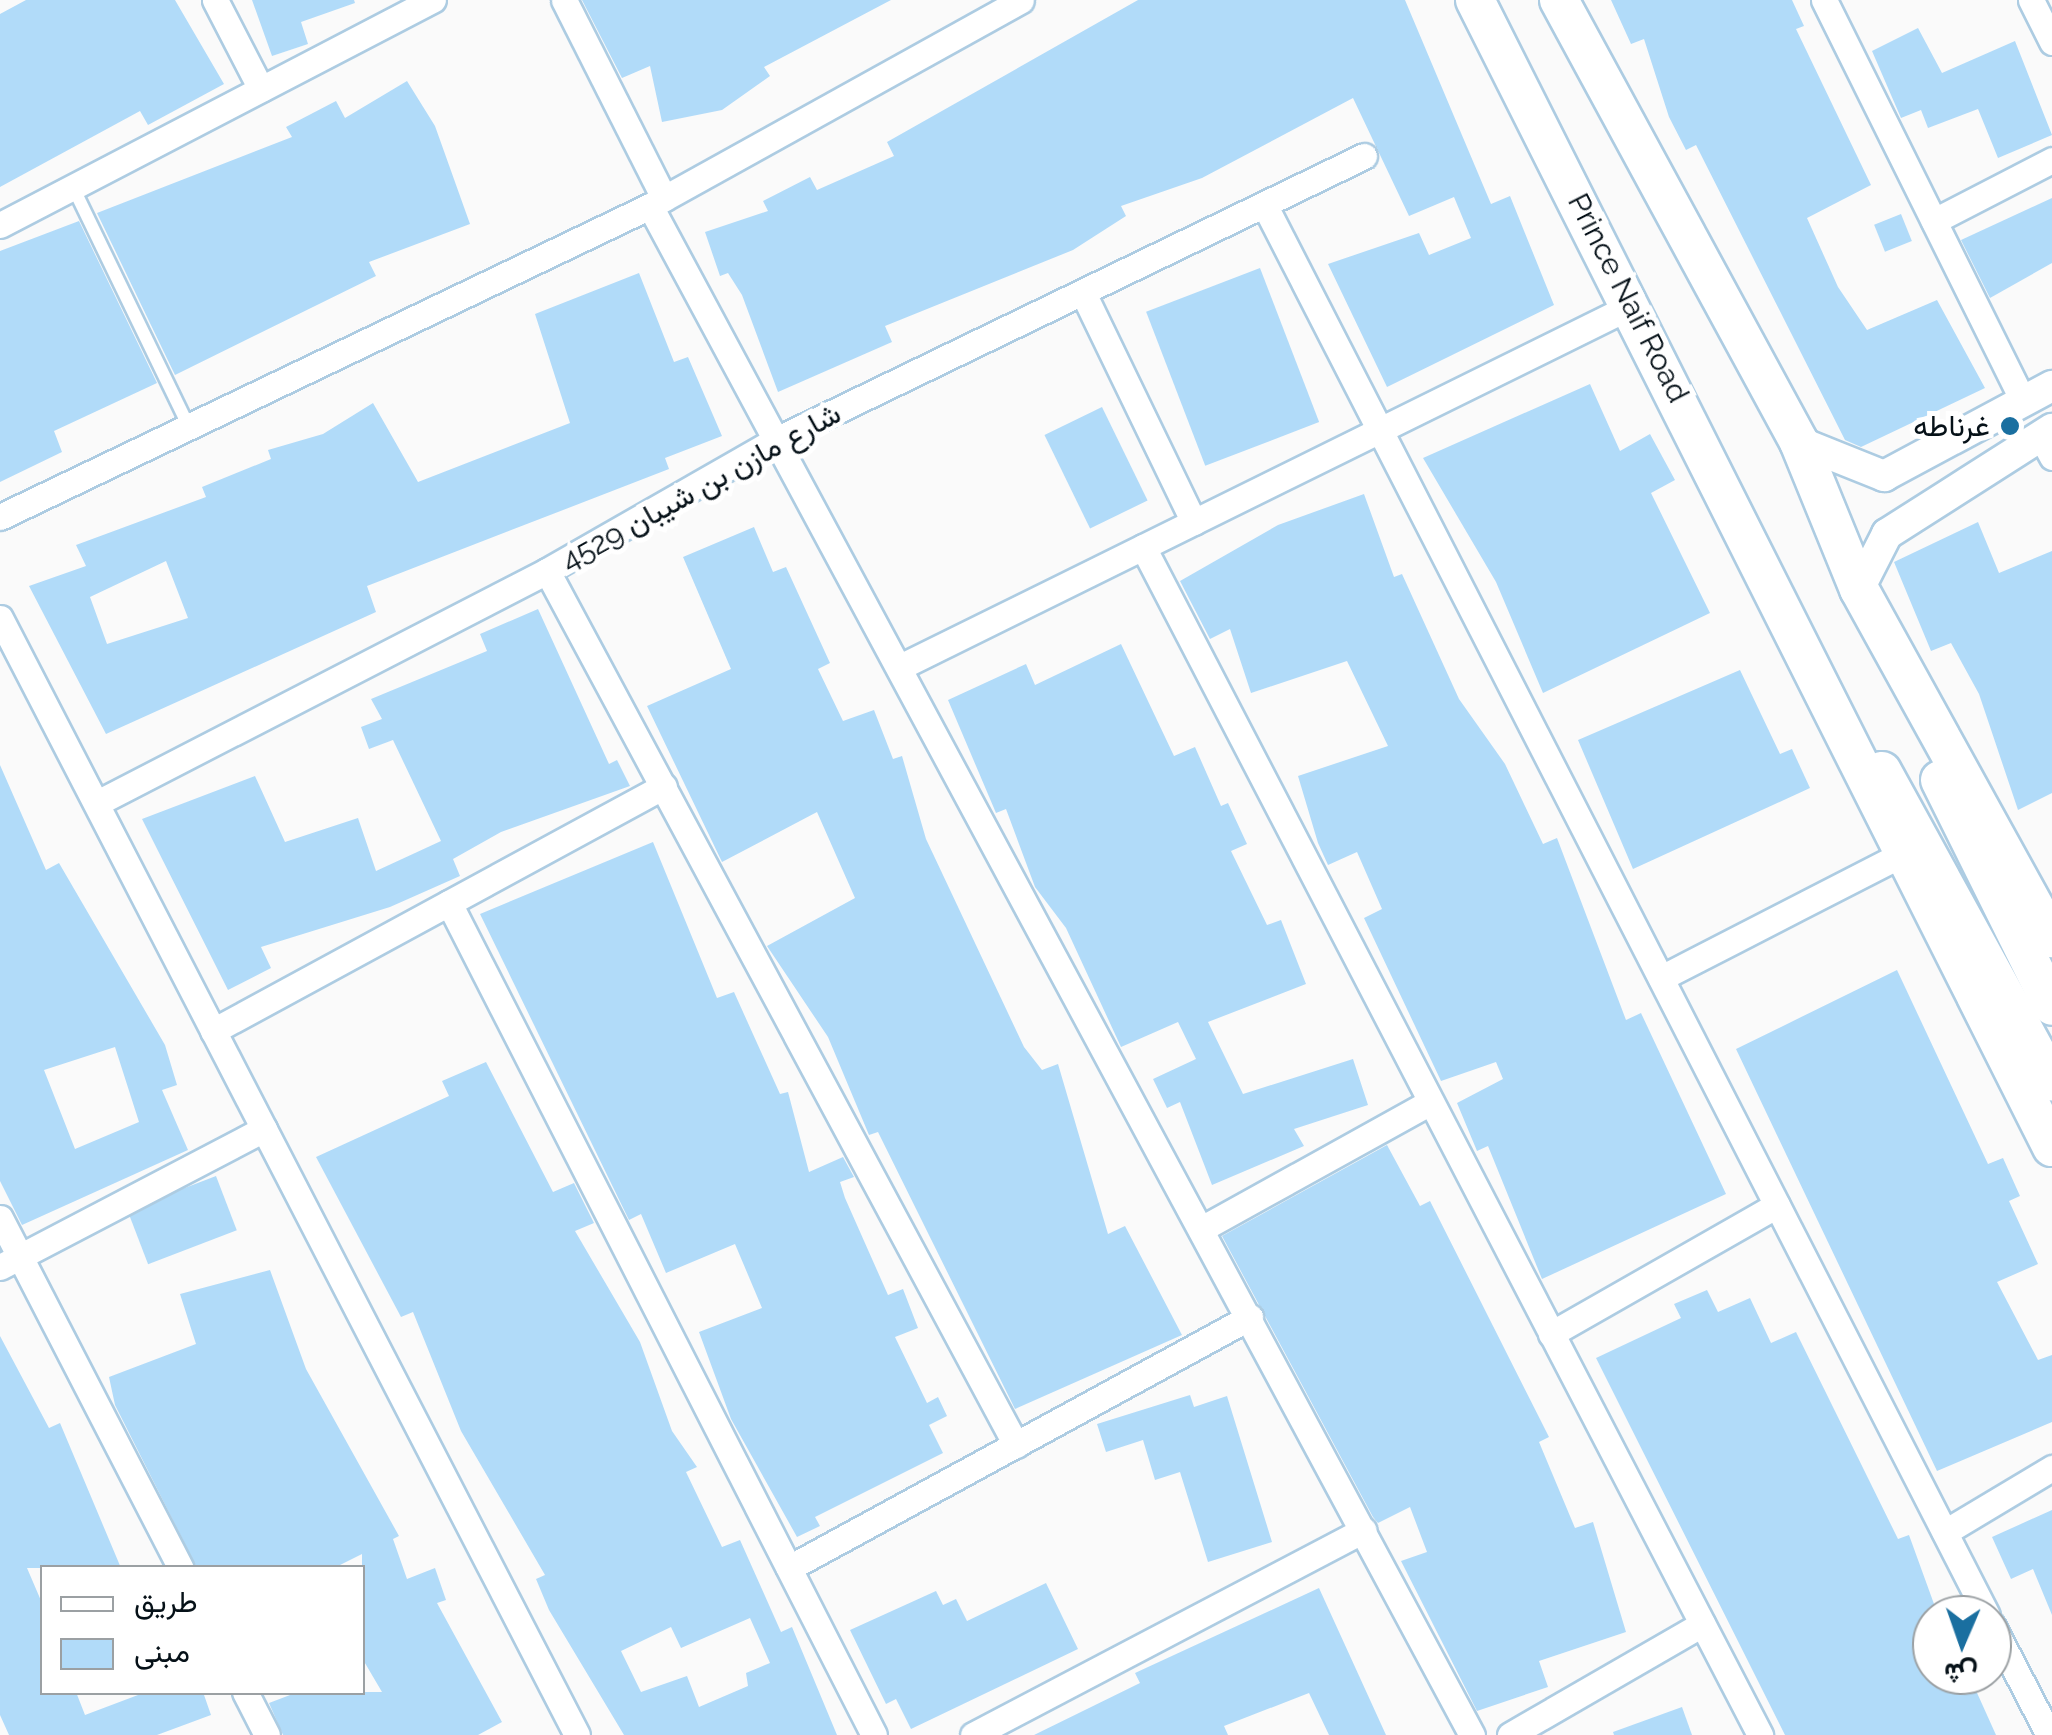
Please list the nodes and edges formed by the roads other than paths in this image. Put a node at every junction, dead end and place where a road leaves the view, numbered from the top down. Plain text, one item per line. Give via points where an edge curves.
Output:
1 (215, 0) edge
2 (433, 0) edge
3 (564, 0) edge
4 (1020, 0) edge
5 (1475, 0) edge
6 (1559, 0) edge
7 (1824, 0) edge
8 (2031, 0) edge
9 (2052, 42) edge
10 (261, 89) junction
11 (1364, 156) dead end
12 (2052, 160) edge
13 (73, 187) junction
14 (657, 202) junction
15 (1265, 206) junction
16 (1934, 221) junction
17 (0, 225) edge
18 (1086, 298) junction
19 (1633, 305) junction
20 (2052, 386) edge
21 (2022, 400) junction
22 (189, 427) junction
23 (1380, 430) junction
24 (776, 440) junction
25 (2048, 440) edge
26 (1798, 442) junction
27 (0, 517) edge
28 (1194, 522) junction
29 (1143, 548) junction
30 (547, 571) junction
31 (1859, 589) junction
32 (1776, 598) junction
33 (0, 618) edge
34 (904, 665) junction
35 (664, 786) junction
36 (97, 803) junction
37 (1900, 855) junction
38 (450, 902) junction
39 (2052, 938) edge
40 (1660, 978) junction
41 (2052, 1006) edge
42 (213, 1032) junction
43 (2052, 1082) edge
44 (1430, 1102) junction
45 (264, 1129) junction
46 (2052, 1147) edge
47 (1777, 1205) junction
48 (0, 1218) edge
49 (1203, 1228) junction
50 (10, 1262) edge
51 (1250, 1317) junction
52 (1551, 1334) junction
53 (1016, 1445) junction
54 (2052, 1468) edge
55 (1364, 1530) junction
56 (1944, 1532) junction
57 (179, 1565) edge
58 (789, 1568) junction
59 (1977, 1595) edge
60 (1702, 1624) junction
61 (2012, 1664) edge
62 (247, 1695) edge
63 (267, 1735) edge
64 (577, 1735) edge
65 (874, 1735) edge
66 (972, 1735) edge
67 (1472, 1735) edge
68 (1510, 1735) edge
69 (1760, 1735) edge
70 (2048, 1735) edge

1 - 10 street
2 - 10 street
3 - 14 street
4 - 14 street
5 - 19 main road, Prince Naif Road
6 - 26 main road
7 - 16 street
8 - 9 street
10 - 13 street
11 - 15 street, شارع مازن بن شيبان 4529
12 - 16 street
13 - 17 street
13 - 22 lane
14 - 22 street
14 - 24 street
15 - 18 street, شارع مازن بن شيبان 4529
15 - 23 street
16 - 21 street
18 - 24 street, شارع مازن بن شيبان 4529
18 - 28 street
19 - 23 street
19 - 32 main road, Prince Naif Road
20 - 21 street
21 - 26 street via 1884,476
22 - 27 street
23 - 28 street
23 - 40 street
24 - 30 street, شارع مازن بن شيبان 4529
24 - 34 street
25 - 31 street via 1888,534
26 - 31 main road
28 - 29 street
29 - 34 street
29 - 44 street
30 - 35 street
30 - 36 street, شارع مازن بن شيبان 4529
31 - 39 main road
31 - 41 main road via 1962,830
32 - 37 main road, Prince Naif Road
32 - 43 main road, Prince Naif Road via 1930,848
33 - 36 street
34 - 49 street
35 - 38 street
35 - 53 street
36 - 42 street
37 - 40 street
37 - 46 main road, Prince Naif Road
38 - 42 street
38 - 58 street
40 - 47 street
42 - 45 street
44 - 49 street
44 - 52 street
45 - 50 street
45 - 64 street
47 - 52 street
47 - 56 street
48 - 50 street
49 - 51 street
50 - 57 street
51 - 53 street
51 - 55 street
52 - 60 street
53 - 58 street
54 - 56 street
55 - 66 street
55 - 67 street
56 - 59 street
58 - 65 street
60 - 68 street
60 - 69 street
61 - 70 street
62 - 63 street

